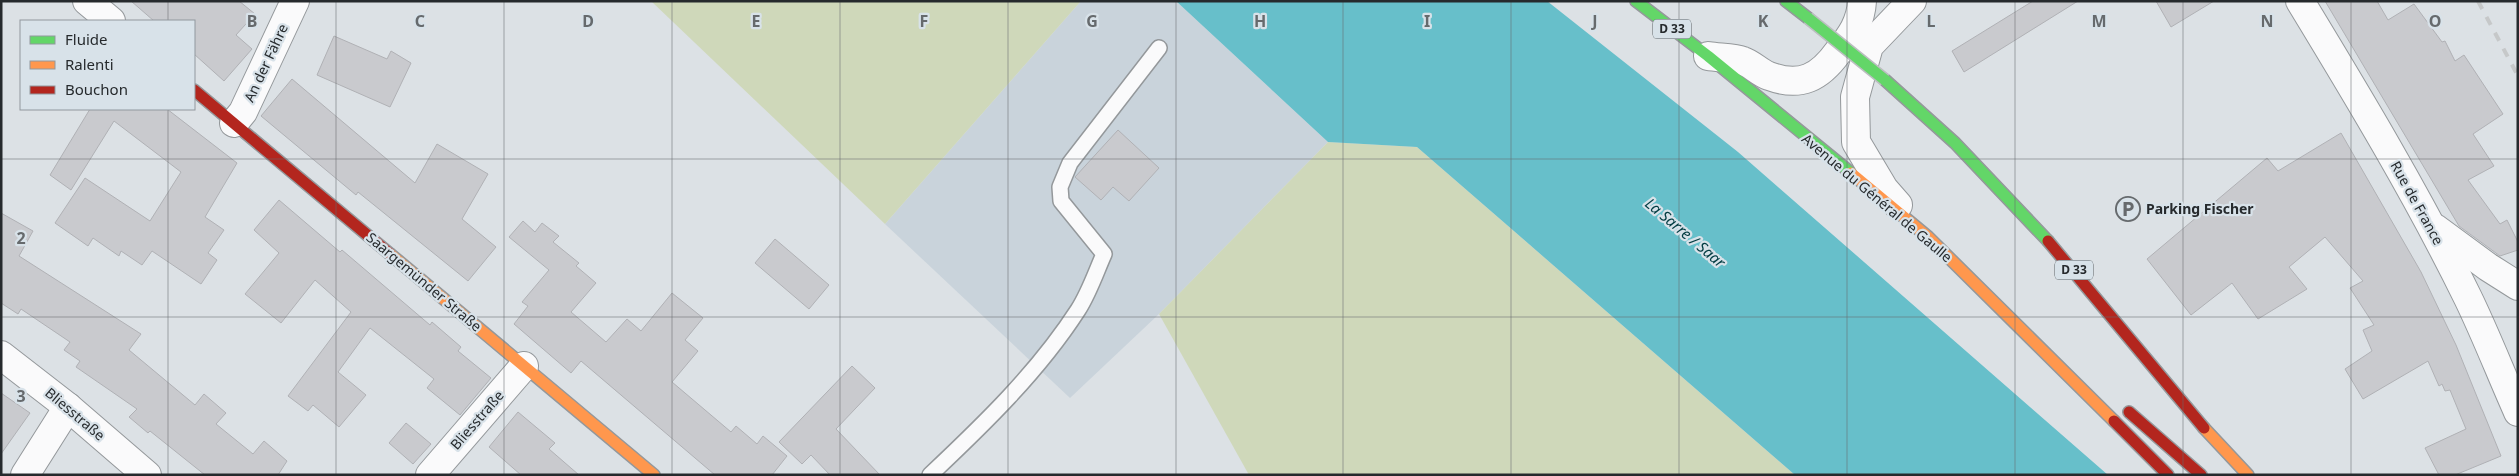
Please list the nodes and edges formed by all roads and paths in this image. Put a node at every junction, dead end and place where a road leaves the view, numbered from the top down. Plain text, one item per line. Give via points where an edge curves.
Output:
1 (87, 1) edge
2 (295, 1) edge
3 (1636, 1) edge
4 (1786, 1) edge
5 (1862, 1) edge
6 (1912, 1) edge
7 (2300, 1) edge
8 (110, 20) edge
9 (1159, 48) dead end
10 (1708, 56) junction
11 (195, 91) edge
12 (234, 123) junction
13 (2429, 223) junction
14 (1928, 237) junction
15 (2518, 286) edge
16 (1, 355) edge
17 (2074, 365) dead end
18 (524, 366) junction
19 (2118, 403) dead end
20 (68, 407) junction
21 (2518, 412) edge
22 (25, 475) edge
23 (147, 475) edge
24 (430, 475) edge
25 (654, 475) edge
26 (930, 475) edge
27 (2168, 475) edge
28 (2201, 475) edge
29 (2248, 475) edge

1 - 8 street
2 - 12 street, An der Fähre
3 - 10 main road, Avenue du Général de Gaulle / D 33
4 - 29 main road, D 33, bridge via 1885,80 1955,143 2061,254 2208,434
5 - 10 street via 1862,15 1850,37 1825,69 1809,79 1792,82 1768,76 1743,61
6 - 14 street via 1869,46 1856,96 1854,121 1856,142 1879,181
7 - 13 street, Rue de France
9 - 26 lane via 1070,163 1060,187 1061,201 1104,254 1079,309 1005,402
10 - 14 main road, Avenue du Général de Gaulle / D 33
11 - 12 main road, Saargemünder Straße
12 - 18 main road, Saargemünder Straße
13 - 15 street
13 - 21 street, Rue de France via 2468,299
14 - 17 main road
14 - 27 main road, Avenue du Général de Gaulle / D 33
16 - 20 street, Bliesstraße
18 - 24 street, Bliesstraße
18 - 25 main road, Saargemünder Straße
19 - 28 main road
20 - 22 street
20 - 23 street, Bliesstraße

